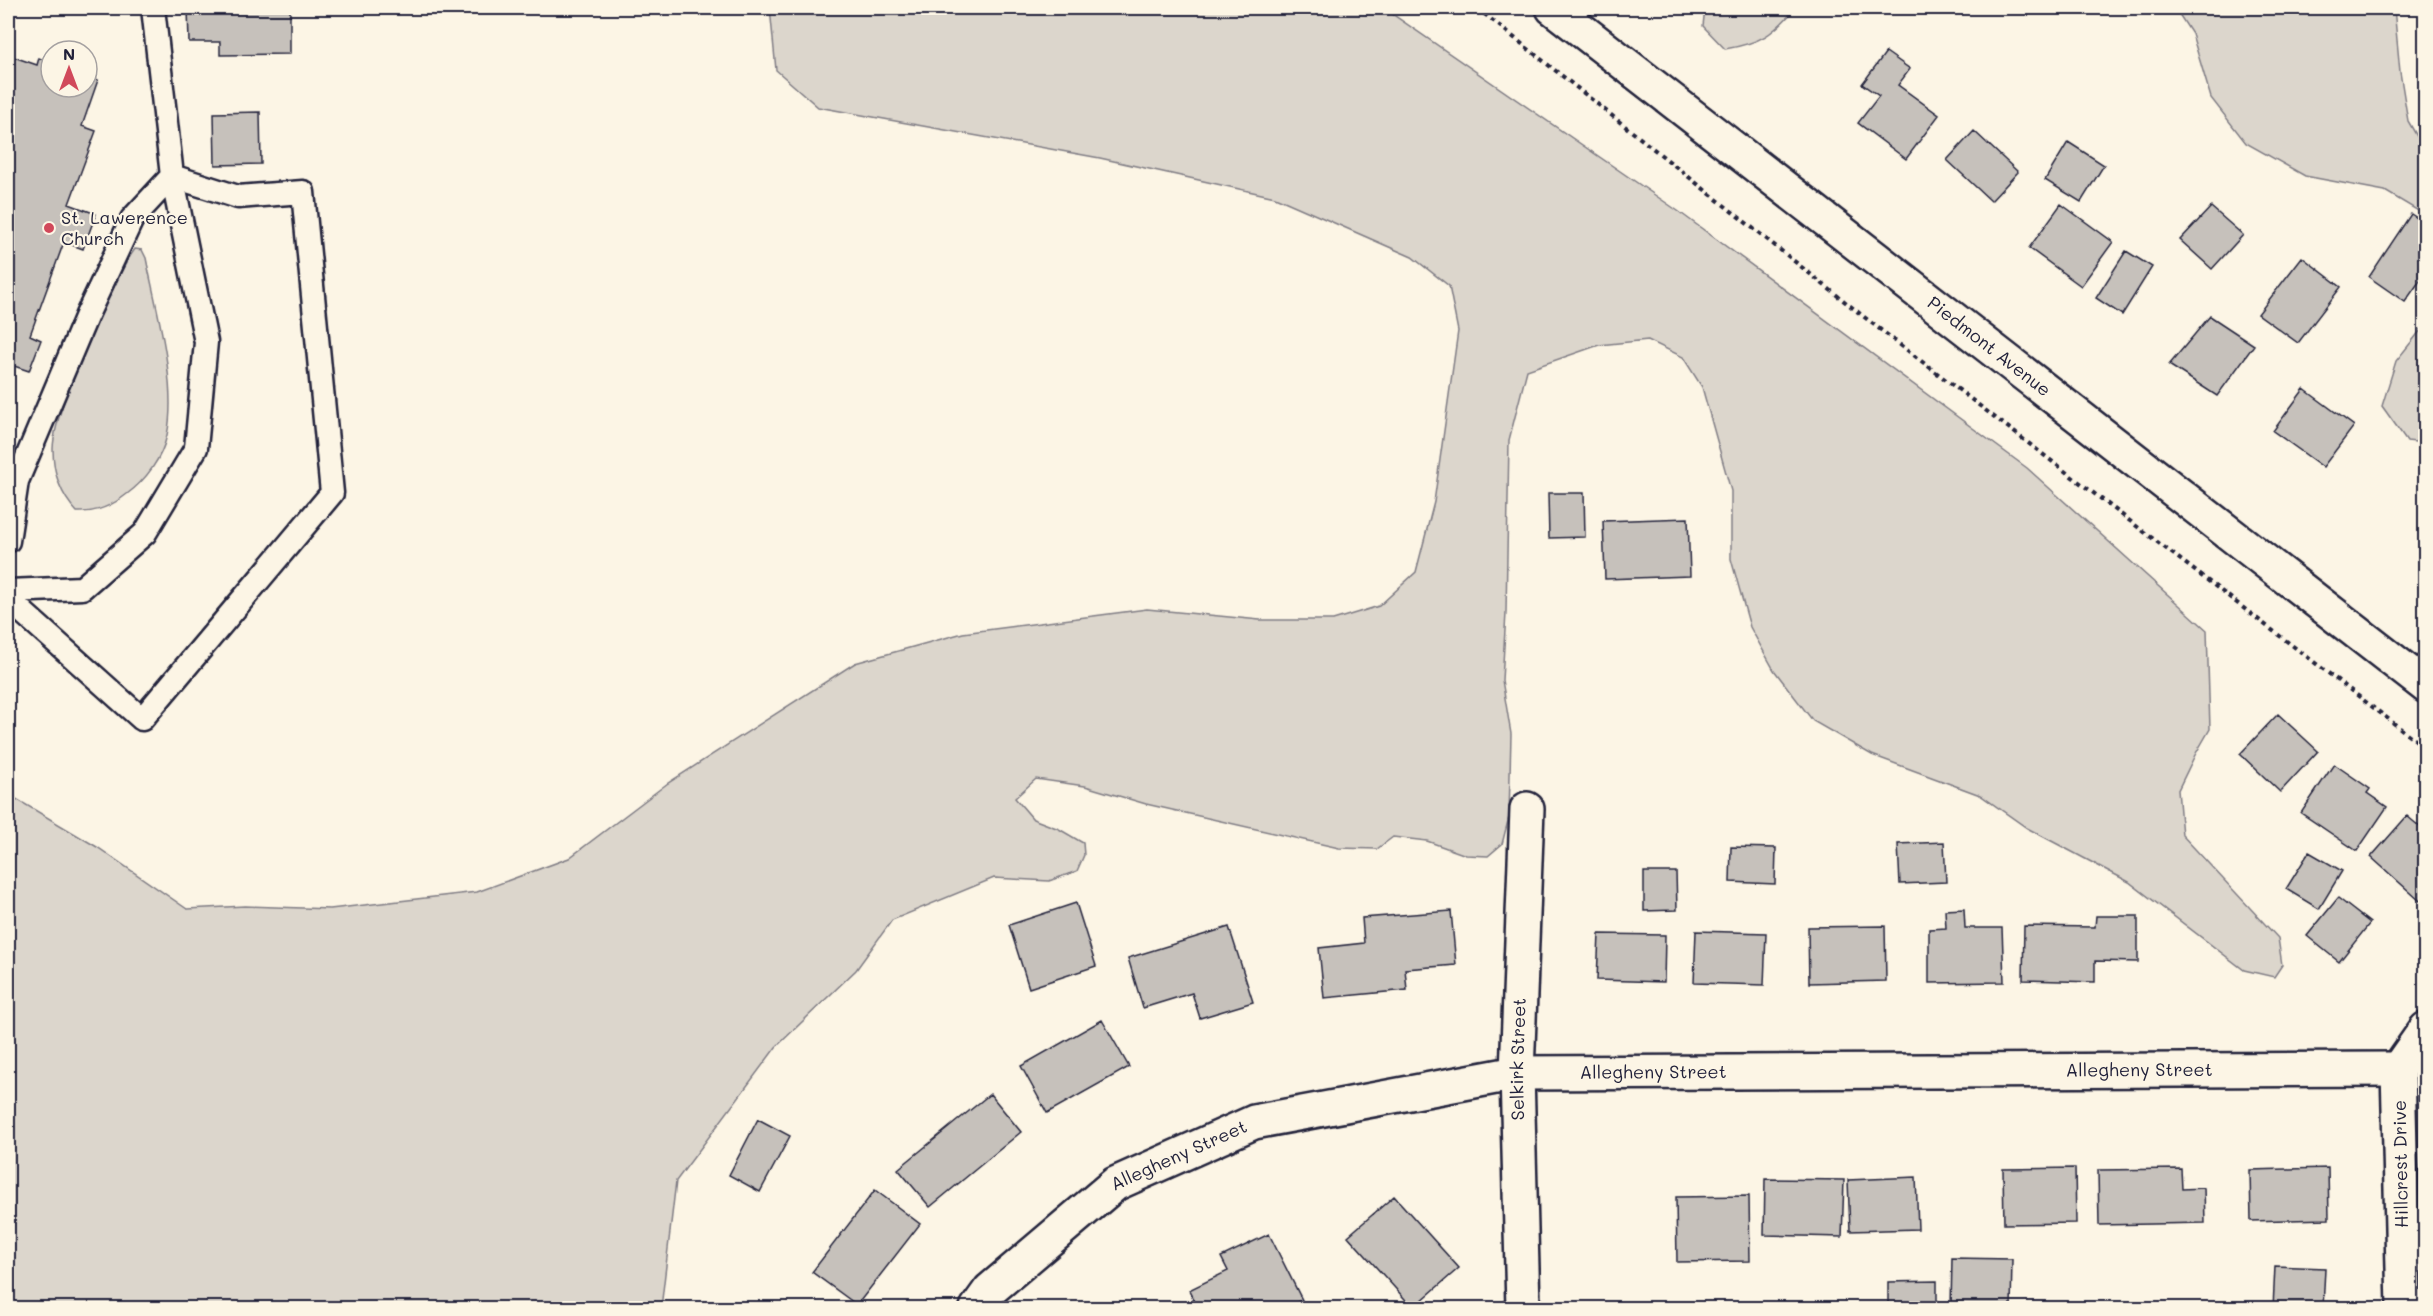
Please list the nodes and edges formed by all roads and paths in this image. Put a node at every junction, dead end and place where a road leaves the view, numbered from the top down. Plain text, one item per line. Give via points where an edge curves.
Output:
1 (153, 8) edge
2 (1476, 8) edge
3 (1553, 8) edge
4 (172, 176) junction
5 (8, 542) edge
6 (8, 591) edge
7 (8, 599) edge
8 (2426, 686) edge
9 (2426, 748) edge
10 (1527, 809) dead end
11 (2426, 1029) edge
12 (2398, 1070) junction
13 (1517, 1073) junction
14 (977, 1308) edge
15 (1523, 1308) edge
16 (2404, 1308) edge

1 - 4 lane
2 - 9 path via 1873,324
3 - 8 street, Piedmont Avenue
4 - 5 lane via 132,219 87,315 17,481
4 - 6 lane via 206,342 196,448 145,533 82,588
4 - 7 lane via 238,196 303,192 332,493 142,719
10 - 13 street, Selkirk Street
11 - 12 street
12 - 13 street, Allegheny Street
12 - 16 street, Hillcrest Drive
13 - 14 street, Allegheny Street via 1254,1122 1114,1184 990,1290
13 - 15 street, Selkirk Street

